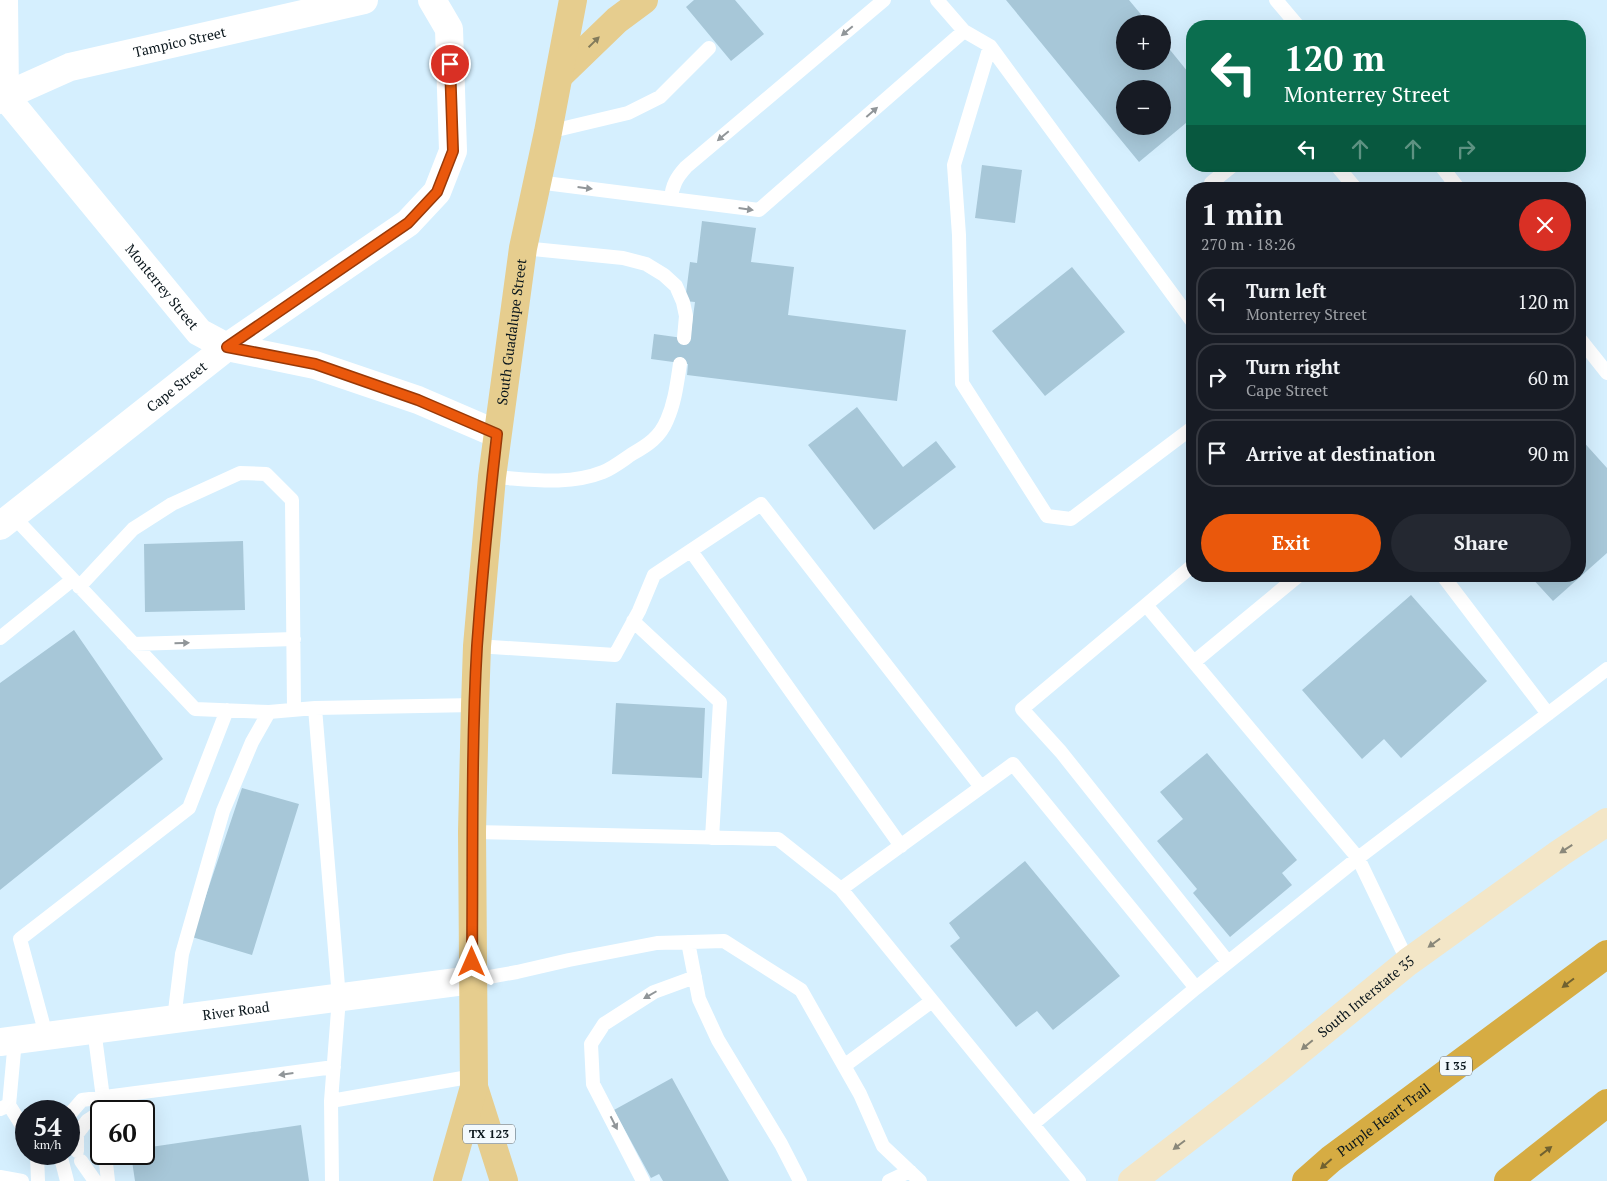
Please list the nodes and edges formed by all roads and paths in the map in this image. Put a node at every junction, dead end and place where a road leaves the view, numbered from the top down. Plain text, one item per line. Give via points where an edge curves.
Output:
1 (4, 0) edge
2 (364, 0) edge
3 (432, 0) edge
4 (573, 0) edge
5 (644, 0) edge
6 (884, 0) edge
7 (937, 0) edge
8 (1276, 0) edge
9 (1293, 20) edge
10 (964, 31) junction
11 (990, 46) junction
12 (709, 48) dead end
13 (559, 76) junction
14 (2, 96) edge
15 (548, 132) junction
16 (1225, 172) edge
17 (1343, 172) edge
18 (1445, 172) edge
19 (537, 182) junction
20 (1213, 182) edge
21 (1351, 182) edge
22 (1453, 182) edge
23 (671, 198) junction
24 (523, 248) junction
25 (1186, 313) edge
26 (684, 338) dead end
27 (227, 347) junction
28 (1586, 347) edge
29 (680, 364) dead end
30 (1607, 373) edge
31 (1186, 432) edge
32 (497, 434) junction
33 (492, 477) junction
34 (7, 521) edge
35 (691, 550) junction
36 (1186, 571) edge
37 (1291, 582) edge
38 (1448, 582) edge
39 (76, 584) junction
40 (1146, 605) junction
41 (633, 621) junction
42 (0, 638) edge
43 (294, 639) junction
44 (134, 644) junction
45 (478, 646) junction
46 (1194, 662) junction
47 (1607, 669) edge
48 (475, 705) junction
49 (315, 708) junction
50 (227, 710) junction
51 (294, 710) junction
52 (269, 712) junction
53 (1548, 714) junction
54 (981, 787) junction
55 (1607, 822) edge
56 (472, 832) junction
57 (712, 838) junction
58 (901, 846) junction
59 (1358, 858) junction
60 (841, 889) junction
61 (688, 942) junction
62 (1607, 954) edge
63 (1228, 962) junction
64 (1408, 962) junction
65 (695, 977) junction
66 (472, 980) junction
67 (1196, 988) junction
68 (339, 998) junction
69 (932, 1001) junction
70 (174, 1019) junction
71 (94, 1029) junction
72 (46, 1036) junction
73 (8, 1041) edge
74 (844, 1066) junction
75 (334, 1067) junction
76 (474, 1082) junction
77 (101, 1100) edge
78 (143, 1100) edge
79 (331, 1101) junction
80 (1607, 1103) edge
81 (4, 1107) edge
82 (90, 1118) edge
83 (15, 1120) edge
84 (1033, 1124) junction
85 (37, 1165) edge
86 (63, 1165) edge
87 (106, 1165) edge
88 (915, 1176) edge
89 (0, 1177) edge
90 (22, 1181) edge
91 (38, 1181) edge
92 (67, 1181) edge
93 (96, 1181) edge
94 (108, 1181) edge
95 (332, 1181) edge
96 (447, 1181) edge
97 (504, 1181) edge
98 (643, 1181) edge
99 (800, 1181) edge
100 (889, 1181) edge
101 (1078, 1181) edge
102 (1132, 1181) edge
103 (1306, 1181) edge
104 (1508, 1181) edge

1 - 14 street
2 - 14 street, Tampico Street via 70,67
3 - 27 street, Cape Street via 449,29 453,151 437,192 408,223
4 - 13 main road, South Guadalupe Street / TX 123
13 -> 5 main road via 616,20
6 -> 23 lane via 686,167 672,188
7 - 10 lane
8 - 9 lane
10 - 11 lane
23 -> 10 lane via 759,210
11 - 25 lane
11 - 31 lane via 954,166 962,383 1047,516 1070,519
12 - 15 lane via 660,97 628,113
13 - 15 main road, South Guadalupe Street / TX 123
14 - 27 street, Monterrey Street via 199,332
15 - 19 main road, South Guadalupe Street / TX 123
16 - 20 lane
17 - 21 lane
18 - 22 lane
19 -> 23 lane
19 - 24 main road, South Guadalupe Street / TX 123
24 - 26 lane via 623,258 646,264 676,286 686,316
24 - 32 main road, South Guadalupe Street / TX 123
27 - 32 street, Monterrey Street via 315,364 418,400
27 - 34 street, Cape Street
28 - 30 lane
29 - 33 lane via 674,399 660,432 651,443 612,467 584,478 565,480
32 - 33 main road, South Guadalupe Street / TX 123
33 - 45 main road, South Guadalupe Street / TX 123
34 - 39 lane
35 - 41 lane via 654,575
35 - 54 lane via 761,504
35 - 58 lane
36 - 40 lane
37 - 46 lane
38 - 53 lane
39 - 42 lane
39 - 43 lane via 133,529 172,504 240,473 266,474 292,500
39 - 44 lane
40 - 46 lane
40 - 63 lane via 1022,708 1061,752
41 - 45 lane via 615,655
41 - 57 lane via 720,702
44 -> 43 lane
43 - 51 lane
44 - 50 lane via 195,709
45 - 48 main road, South Guadalupe Street / TX 123
46 - 59 lane
47 - 53 lane
48 - 49 lane
48 - 56 main road, South Guadalupe Street / TX 123
49 - 51 lane
49 - 68 lane
50 - 52 lane
50 - 72 lane via 190,808 20,939
51 - 52 lane
52 - 70 lane via 252,742 223,811 182,954
53 - 59 lane
54 - 58 lane
54 - 67 lane via 1013,764
55 -> 64 main road, South Interstate 35
56 - 57 lane
56 - 66 main road, South Guadalupe Street / TX 123
57 - 60 lane via 778,839
58 - 60 lane
59 - 63 lane
59 - 64 lane
60 - 69 lane
61 - 65 lane
61 - 66 lane via 657,943
61 - 74 lane via 724,941 801,990
62 -> 103 highway, Purple Heart Trail / I 35 via 1331,1159
63 - 67 lane
64 -> 102 main road, South Interstate 35 via 1275,1072
65 -> 98 lane via 654,992 604,1024 591,1044 593,1084
65 - 99 lane via 699,999 718,1040
66 - 68 street, River Road
66 - 76 main road, South Guadalupe Street / TX 123
67 - 84 lane
68 - 70 street, River Road
68 - 75 lane
69 - 74 lane
69 - 84 lane
70 - 71 street, River Road
71 - 72 street, River Road
71 - 77 lane
72 - 73 street, River Road
73 - 81 lane
74 - 88 lane via 883,1146
75 -> 78 lane
75 - 79 lane
76 - 79 lane
76 - 96 main road, South Guadalupe Street / TX 123
76 - 97 main road, South Guadalupe Street / TX 123
79 - 95 lane
104 -> 80 highway
81 - 83 lane
82 - 93 lane via 77,1134 79,1156
84 - 101 lane
85 - 91 lane
86 - 92 lane
87 - 94 lane
88 - 100 lane
89 - 90 lane

